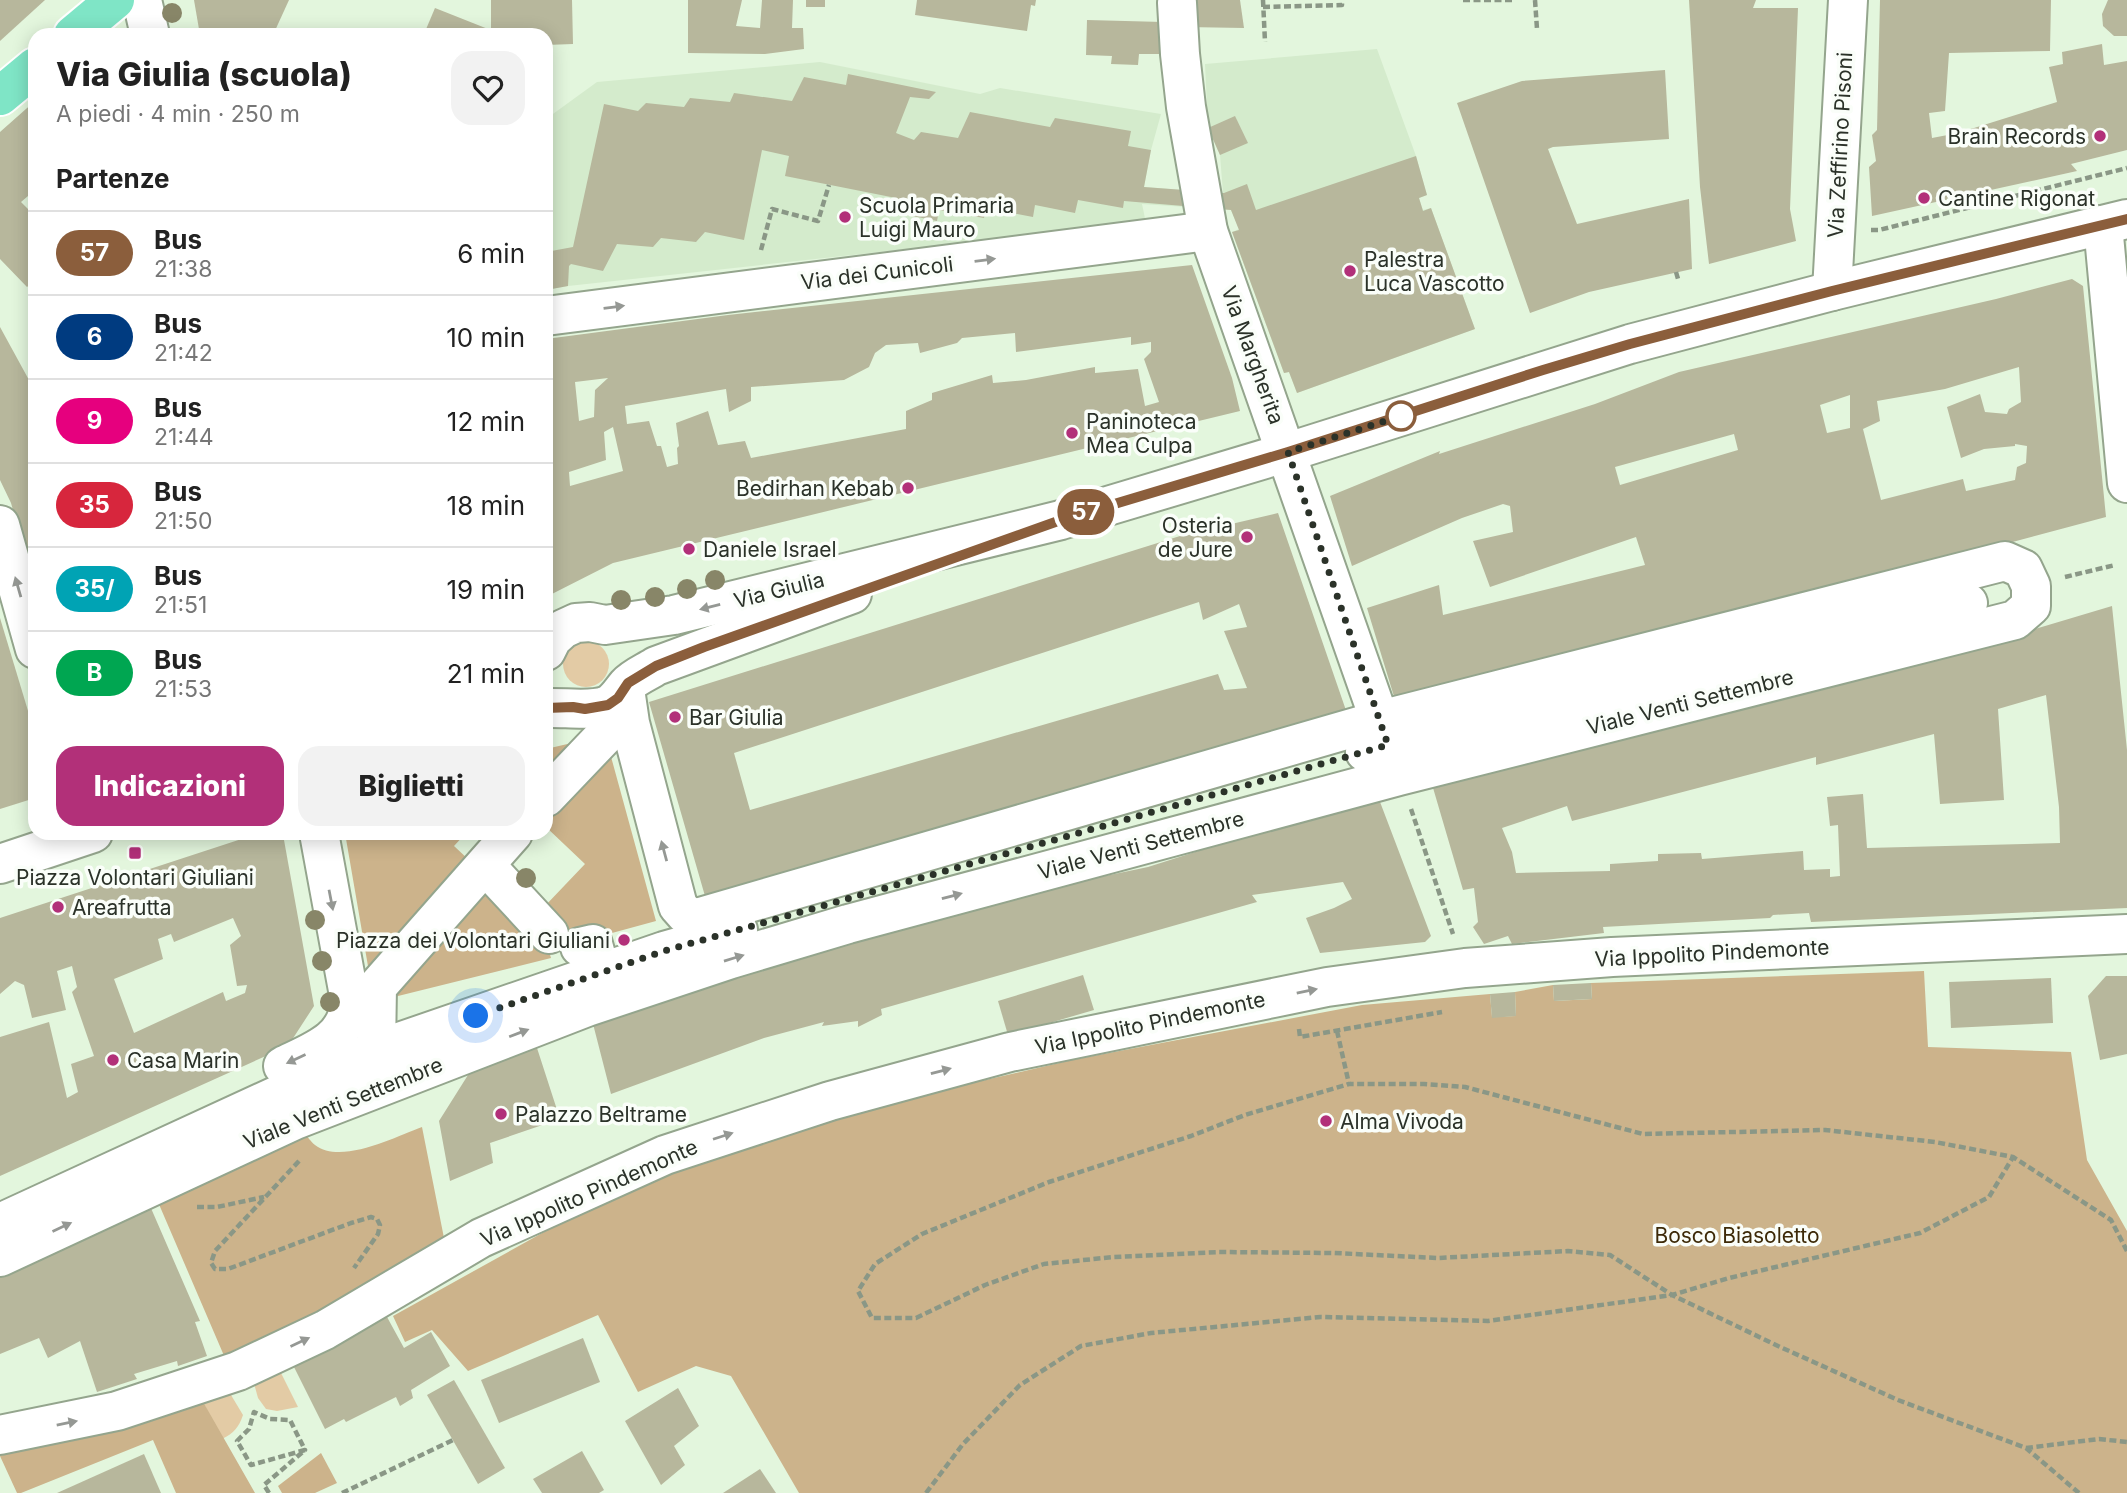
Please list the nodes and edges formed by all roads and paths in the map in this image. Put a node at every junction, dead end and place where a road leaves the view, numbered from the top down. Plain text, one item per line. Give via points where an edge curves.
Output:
1 (115, 0) edge
2 (142, 0) edge
3 (1263, 0) edge
4 (1342, 0) edge
5 (1463, 0) edge
6 (1512, 0) edge
7 (1535, 0) edge
8 (1848, 0) edge
9 (1177, 4) dead end
10 (1263, 7) junction
11 (81, 28) edge
12 (148, 28) edge
13 (1537, 29) dead end
14 (1265, 42) dead end
15 (28, 73) edge
16 (0, 96) edge
17 (2127, 168) edge
18 (829, 185) dead end
19 (2115, 222) edge
20 (1867, 224) dead end
21 (1209, 231) junction
22 (773, 251) dead end
23 (1676, 272) dead end
24 (1678, 279) dead end
25 (1832, 291) junction
26 (553, 315) edge
27 (1288, 452) junction
28 (2127, 483) edge
29 (1061, 520) junction
30 (0, 525) edge
31 (2115, 565) dead end
32 (2054, 580) dead end
33 (1968, 603) dead end
34 (28, 624) edge
35 (605, 625) junction
36 (553, 638) edge
37 (626, 686) junction
38 (553, 692) edge
39 (560, 708) edge
40 (611, 729) dead end
41 (1393, 759) junction
42 (553, 790) edge
43 (71, 840) edge
44 (319, 840) edge
45 (507, 840) edge
46 (0, 864) edge
47 (486, 866) junction
48 (2127, 934) edge
49 (1455, 938) dead end
50 (577, 951) junction
51 (1336, 1031) dead end
52 (376, 1050) junction
53 (1349, 1084) junction
54 (2013, 1157) junction
55 (290, 1171) dead end
56 (0, 1195) edge
57 (265, 1196) junction
58 (216, 1208) dead end
59 (0, 1223) edge
60 (368, 1248) dead end
61 (2127, 1251) edge
62 (0, 1256) edge
63 (1672, 1295) junction
64 (0, 1435) edge
65 (453, 1440) dead end
66 (2127, 1442) edge
67 (2026, 1448) junction
68 (305, 1450) junction
69 (269, 1493) edge
70 (342, 1493) edge
71 (926, 1493) edge
72 (2079, 1493) edge

1 - 11 main road
2 - 12 street
3 - 10 path
4 - 10 path via 1342,5
5 - 6 path
7 - 13 path
8 - 25 street, Via Zeffirino Pisoni
9 - 21 street, Via Margherita via 1186,107
10 - 14 path
15 - 16 main road
17 - 20 path via 1879,230
18 - 22 path via 818,221 772,209 760,252
19 - 25 street, Via Giulia
19 - 28 street
26 -> 21 street, Via dei Cunicoli
21 - 27 street, Via Margherita
23 - 24 path
25 - 27 street, Via Giulia via 1606,352
27 - 29 street, Via Giulia
27 - 41 street, Via Margherita
29 -> 35 street, Via Giulia via 688,612
29 - 37 street, Via Giulia via 704,647 656,666
34 -> 30 street
31 - 32 path
33 - 41 street, Viale Venti Settembre
35 - 36 street, Via Giulia via 576,623
35 - 37 street via 617,632 631,656
37 - 39 street, Via Giulia via 608,705
41 -> 37 street, Viale Venti Settembre via 697,918 678,906 630,723
38 - 39 street via 561,701
40 - 42 street
41 - 41 street, Viale Venti Settembre via 2015,620 2031,606 2031,586 2023,569 2005,562
41 - 49 path
41 - 50 street, Viale Venti Settembre via 664,951
62 -> 41 street, Viale Venti Settembre via 295,1120 587,1007 731,959
43 - 46 street
44 -> 56 street via 350,1001 347,1018 332,1040
45 - 47 street
47 - 50 street
47 - 52 street via 370,982
64 -> 48 street, Via Ippolito Pindemonte via 117,1411 238,1371 325,1330 481,1238 665,1155 830,1101 1010,1052 1327,987 1465,968
50 - 52 street, Viale Venti Settembre
51 - 53 path
52 - 59 street, Viale Venti Settembre
53 - 54 path via 1465,1087 1643,1134 1825,1130 1935,1142
53 - 63 path via 1049,1182 922,1234 875,1265 858,1291 872,1318 916,1318 985,1285 1044,1265 1114,1257 1219,1252 1438,1258 1568,1251 1611,1255
54 - 61 path via 2111,1220
54 - 63 path via 1989,1196 1920,1233
55 - 57 path
57 - 58 path
57 - 60 path via 215,1251 211,1263 215,1269 243,1265 370,1217 380,1225
63 - 67 path via 1898,1400
63 - 71 path via 1488,1321 1320,1317 1151,1333 1081,1346 1020,1385 963,1444
65 - 70 path
66 - 67 path via 2099,1438
67 - 72 path
68 - 68 path via 251,1465 237,1441 249,1429 254,1412 290,1420
68 - 69 path via 264,1485

